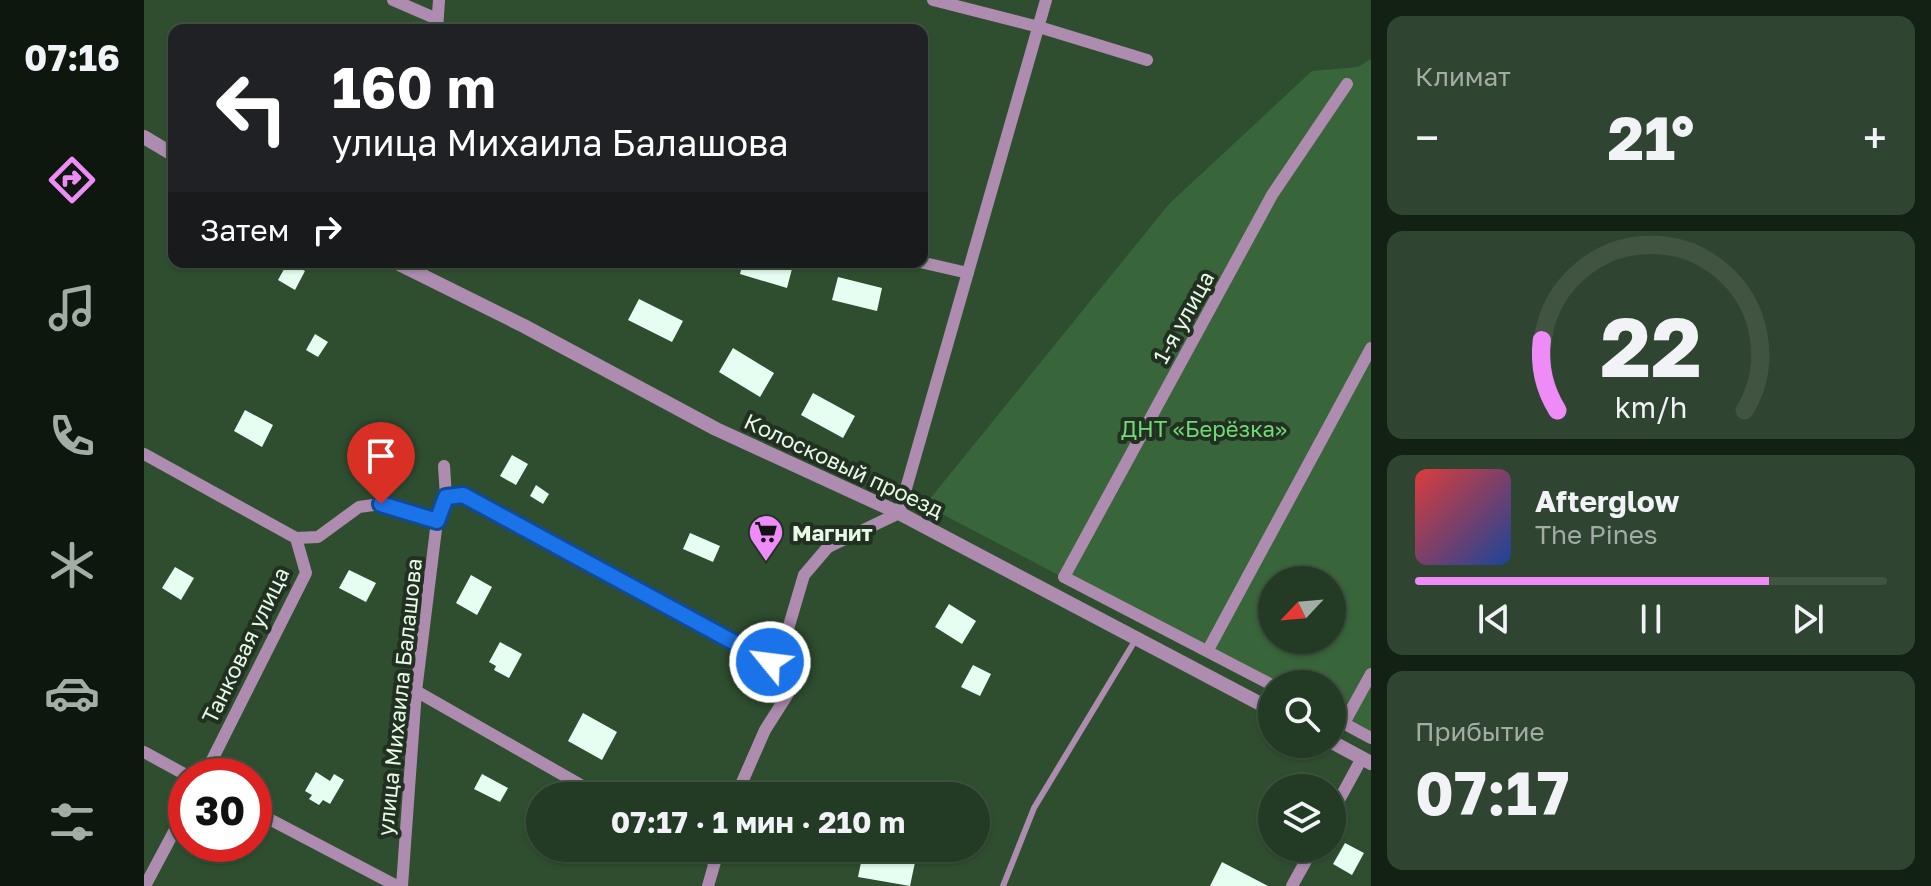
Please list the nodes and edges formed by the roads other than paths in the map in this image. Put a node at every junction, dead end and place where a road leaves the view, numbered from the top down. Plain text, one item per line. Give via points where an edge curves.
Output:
1 (393, 0) edge
2 (439, 0) edge
3 (933, 0) edge
4 (1046, 0) edge
5 (435, 24) edge
6 (437, 24) edge
7 (1039, 27) junction
8 (1147, 60) dead end
9 (1347, 84) dead end
10 (144, 137) edge
11 (168, 151) edge
12 (928, 264) edge
13 (422, 268) edge
14 (968, 273) junction
15 (1371, 348) edge
16 (144, 454) edge
17 (444, 466) dead end
18 (446, 497) junction
19 (899, 513) junction
20 (437, 521) junction
21 (296, 538) junction
22 (1064, 577) junction
23 (1054, 596) junction
24 (1136, 639) junction
25 (1208, 650) junction
26 (1371, 674) edge
27 (1258, 677) edge
28 (798, 678) junction
29 (416, 691) junction
30 (1258, 703) edge
31 (1346, 709) edge
32 (1346, 724) edge
33 (1371, 738) edge
34 (1346, 749) edge
35 (144, 752) edge
36 (213, 758) edge
37 (1366, 760) edge
38 (168, 765) edge
39 (575, 782) edge
40 (742, 782) edge
41 (1346, 791) edge
42 (272, 820) edge
43 (168, 843) edge
44 (715, 862) edge
45 (1305, 862) edge
46 (145, 886) edge
47 (400, 886) edge
48 (708, 886) edge
49 (1003, 886) edge
50 (1292, 886) edge

1 - 5 street
2 - 6 street
3 - 7 street
4 - 7 street
7 - 8 street
7 - 14 street
9 - 22 street, 1-я улица via 1272,195
10 - 11 street
12 - 14 street
13 - 19 street, Колосковый проезд via 716,429
14 - 19 street
15 - 25 street
16 - 21 street
17 - 18 street, улица Михаила Балашова
18 - 20 street, улица Михаила Балашова
18 - 28 street via 463,495
19 - 23 street, Колосковый проезд
19 - 28 street via 828,547 804,575 783,646
20 - 21 street via 381,504 359,507 318,537
20 - 29 street, улица Михаила Балашова
21 - 36 street, Танковая улица via 306,573
22 - 23 lane
22 - 25 street
23 - 24 street, Колосковый проезд
24 - 30 street, Колосковый проезд
24 - 49 lane via 1034,808
25 - 27 street
26 - 31 street
28 - 40 street via 765,730
29 - 39 street
29 - 47 street, улица Михаила Балашова
32 - 33 street
34 - 37 street
35 - 38 street
37 - 41 street
42 - 47 street
43 - 46 street
44 - 48 street
45 - 50 street

